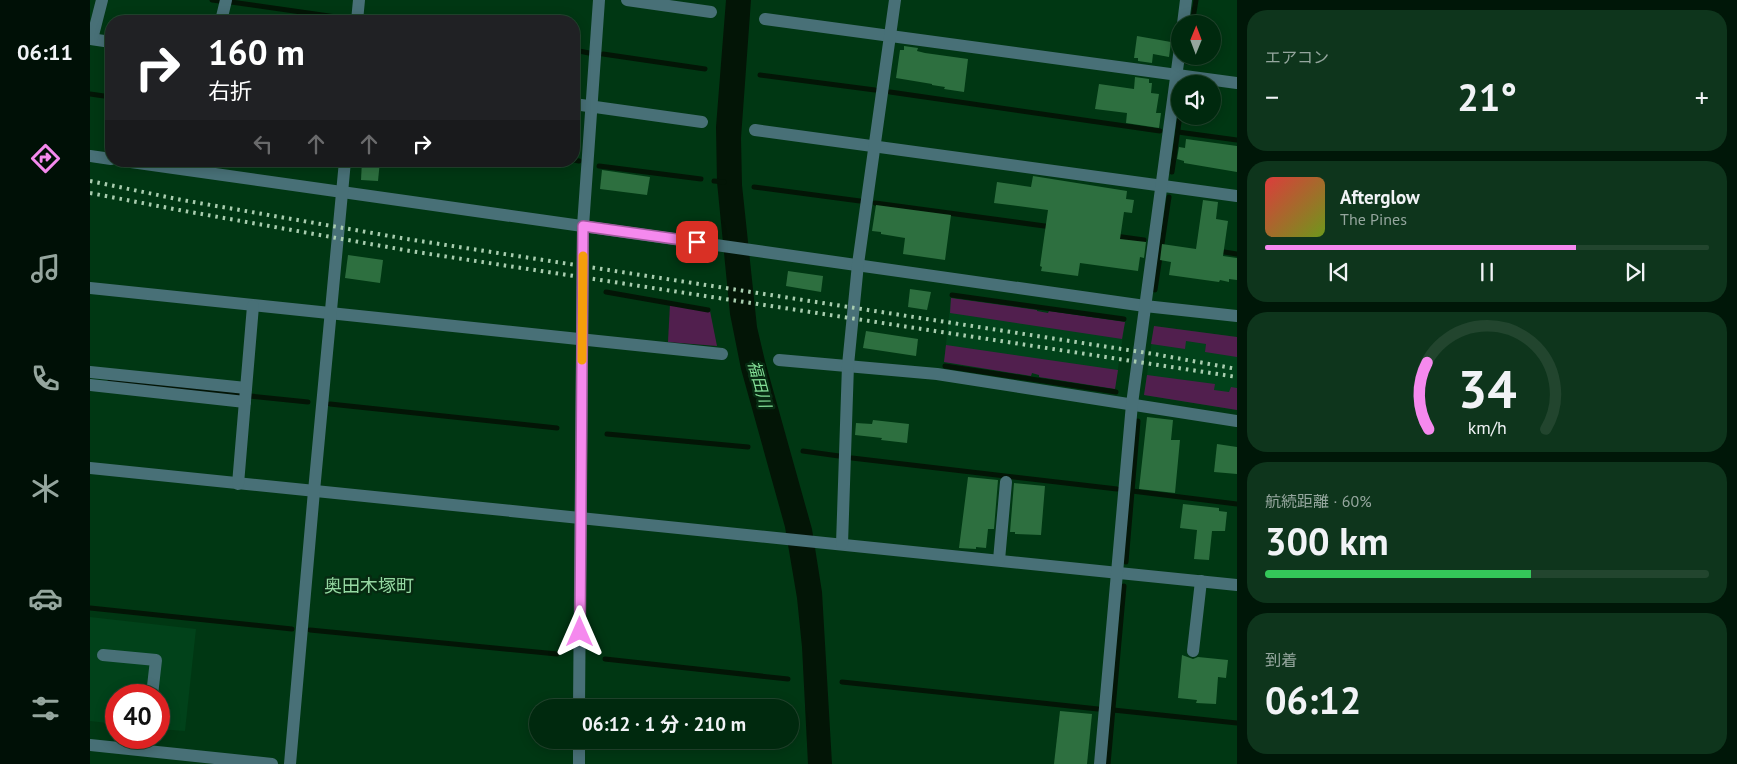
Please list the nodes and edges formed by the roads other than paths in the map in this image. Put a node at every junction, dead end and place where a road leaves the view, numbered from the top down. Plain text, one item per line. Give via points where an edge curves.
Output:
1 (102, 0) edge
2 (226, 0) edge
3 (358, 0) edge
4 (599, 0) edge
5 (627, 0) edge
6 (895, 0) edge
7 (1186, 0) edge
8 (711, 12) dead end
9 (222, 15) edge
10 (357, 15) edge
11 (1184, 15) edge
12 (765, 19) dead end
13 (890, 36) junction
14 (91, 39) edge
15 (105, 41) edge
16 (1177, 65) edge
17 (1176, 75) joint
18 (1221, 81) edge
19 (1237, 83) edge
20 (580, 105) edge
21 (593, 107) junction
22 (1171, 112) edge
23 (702, 122) dead end
24 (755, 130) dead end
25 (874, 146) junction
26 (90, 156) edge
27 (105, 158) edge
28 (197, 167) edge
29 (344, 167) edge
30 (1161, 186) junction
31 (342, 193) junction
32 (1237, 196) edge
33 (583, 226) junction
34 (858, 264) junction
35 (90, 288) edge
36 (254, 306) junction
37 (1145, 306) junction
38 (331, 314) junction
39 (1237, 316) edge
40 (582, 340) junction
41 (722, 354) dead end
42 (779, 360) dead end
43 (848, 365) junction
44 (90, 372) edge
45 (90, 385) edge
46 (246, 388) junction
47 (245, 402) junction
48 (1132, 404) junction
49 (1237, 421) edge
50 (90, 468) edge
51 (1006, 482) dead end
52 (238, 484) junction
53 (314, 492) junction
54 (580, 519) junction
55 (842, 544) junction
56 (999, 560) junction
57 (1117, 572) junction
58 (1201, 582) junction
59 (1237, 585) edge
60 (1193, 651) dead end
61 (103, 655) dead end
62 (153, 684) edge
63 (579, 699) edge
64 (90, 745) edge
65 (105, 745) edge
66 (170, 748) edge
67 (579, 749) edge
68 (272, 764) edge
69 (290, 764) edge
70 (579, 764) edge
71 (1100, 764) edge

1 - 14 street
2 - 9 street
3 - 10 street
4 - 21 street
5 - 8 street
6 - 13 street
7 - 11 street
12 - 13 street
13 - 17 street
13 - 25 street
14 - 15 street
16 - 17 street
18 - 19 street
20 - 21 street
21 - 23 street
21 - 33 street
22 - 30 street
24 - 25 street
25 - 30 street
25 - 34 street
26 - 27 street
28 - 31 street
29 - 31 street
30 - 32 street
30 - 37 street
31 - 33 street
31 - 38 street
33 - 34 street
33 - 40 street
34 - 37 street
34 - 43 street
35 - 36 street
36 - 38 street
36 - 46 street
37 - 39 street
37 - 48 street
38 - 40 street
38 - 53 street
40 - 41 street
40 - 54 street
42 - 43 street
43 - 48 street via 937,374
43 - 55 street
44 - 46 street
45 - 47 street
46 - 47 street
47 - 52 street
48 - 49 street
48 - 57 street
50 - 52 street
51 - 56 street
52 - 53 street
53 - 54 street
53 - 69 street
54 - 55 street
54 - 63 street
55 - 56 street
56 - 57 street
57 - 58 street
57 - 71 street
58 - 59 street
58 - 60 street
61 - 62 street via 156,660
64 - 65 street
66 - 68 street
67 - 70 street

